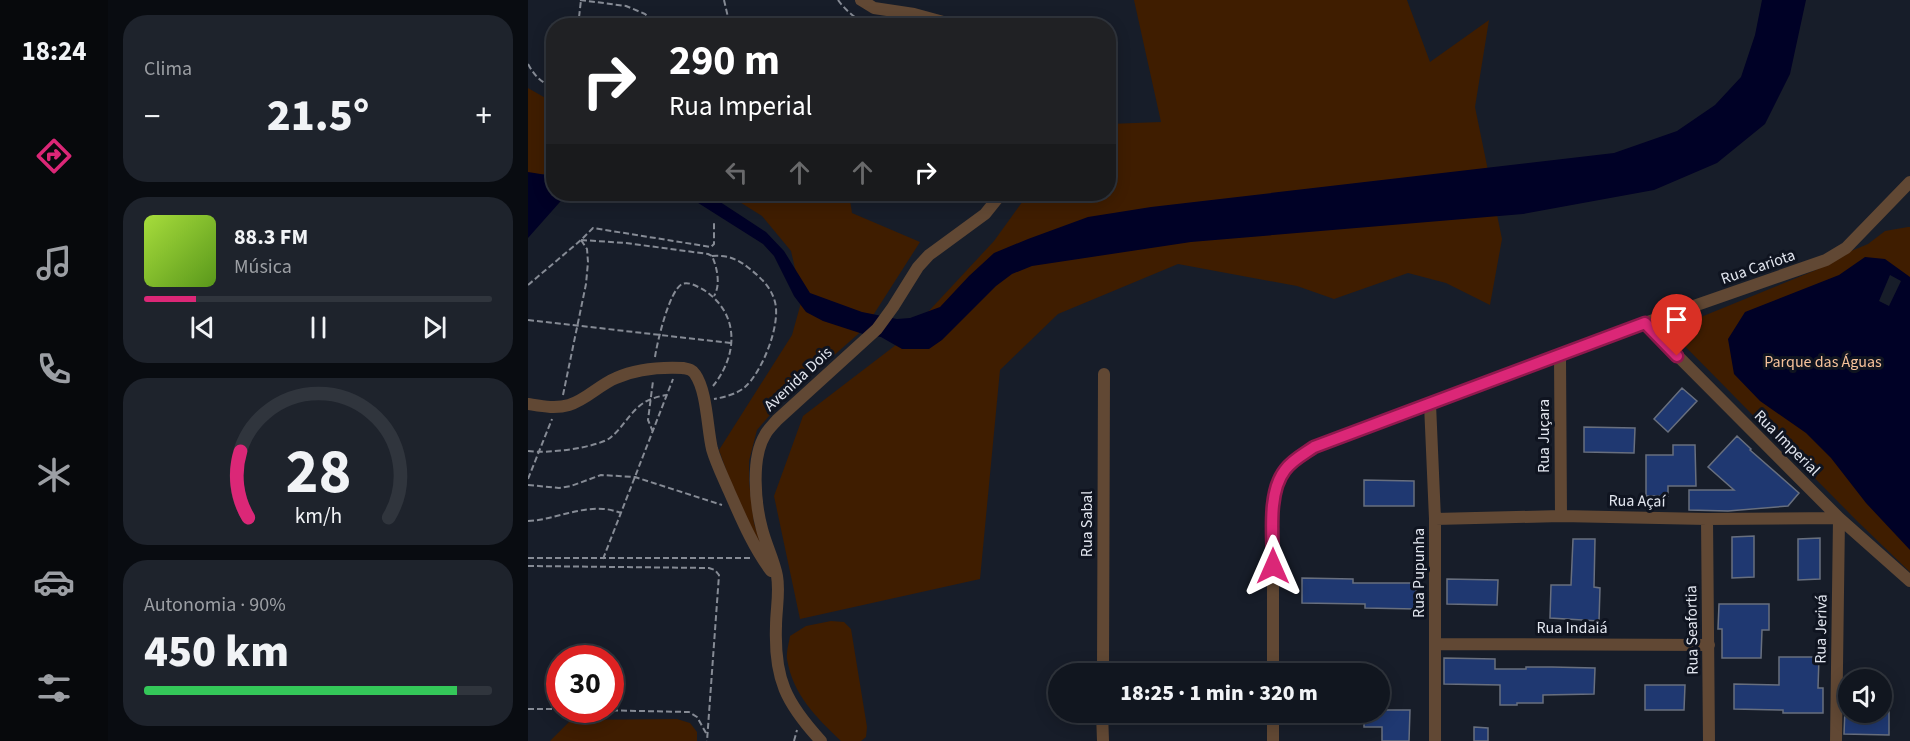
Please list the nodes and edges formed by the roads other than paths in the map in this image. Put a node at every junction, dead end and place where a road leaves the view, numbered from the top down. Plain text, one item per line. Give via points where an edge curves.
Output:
1 (861, 0) edge
2 (929, 18) edge
3 (1910, 182) edge
4 (995, 201) edge
5 (1645, 323) junction
6 (1560, 356) junction
7 (1104, 374) dead end
8 (528, 404) edge
9 (1430, 404) junction
10 (1561, 516) junction
11 (1839, 518) junction
12 (1435, 519) junction
13 (1707, 519) junction
14 (777, 579) junction
15 (1910, 581) edge
16 (1436, 644) junction
17 (1709, 645) junction
18 (1102, 663) edge
19 (1273, 663) edge
20 (1102, 723) edge
21 (1273, 723) edge
22 (821, 741) edge
23 (1103, 741) edge
24 (1273, 741) edge
25 (1435, 741) edge
26 (1709, 741) edge
27 (1836, 741) edge

1 - 2 street via 874,8
3 - 5 street, Rua Cariota via 1846,248 1826,260
4 - 14 street, Avenida Dois via 985,214 929,255 877,329 788,409 765,435 757,464 757,498
5 - 6 street, Rua Cariota
5 - 11 street, Rua Imperial
6 - 9 street, Rua Cariota
6 - 10 street, Rua Juçara
7 - 18 street, Rua Sabal
8 - 14 street via 569,405 619,376 655,369 692,370 699,382 712,450 762,558
9 - 12 street, Rua Pupunha
9 - 19 street, Rua Cariota via 1314,447 1294,460 1279,479 1273,501
10 - 12 street, Rua Açaí
10 - 13 street, Rua Açaí
11 - 13 street, Rua Açaí
11 - 15 street, Rua Imperial
11 - 27 street, Rua Jerivá
12 - 16 street, Rua Pupunha
13 - 17 street, Rua Seafortia
14 - 22 street, Avenida Dois via 775,648 779,677 800,718
16 - 17 street, Rua Indaiá
16 - 25 street, Rua Pupunha
17 - 26 street, Rua Seafortia
20 - 23 street
21 - 24 street

